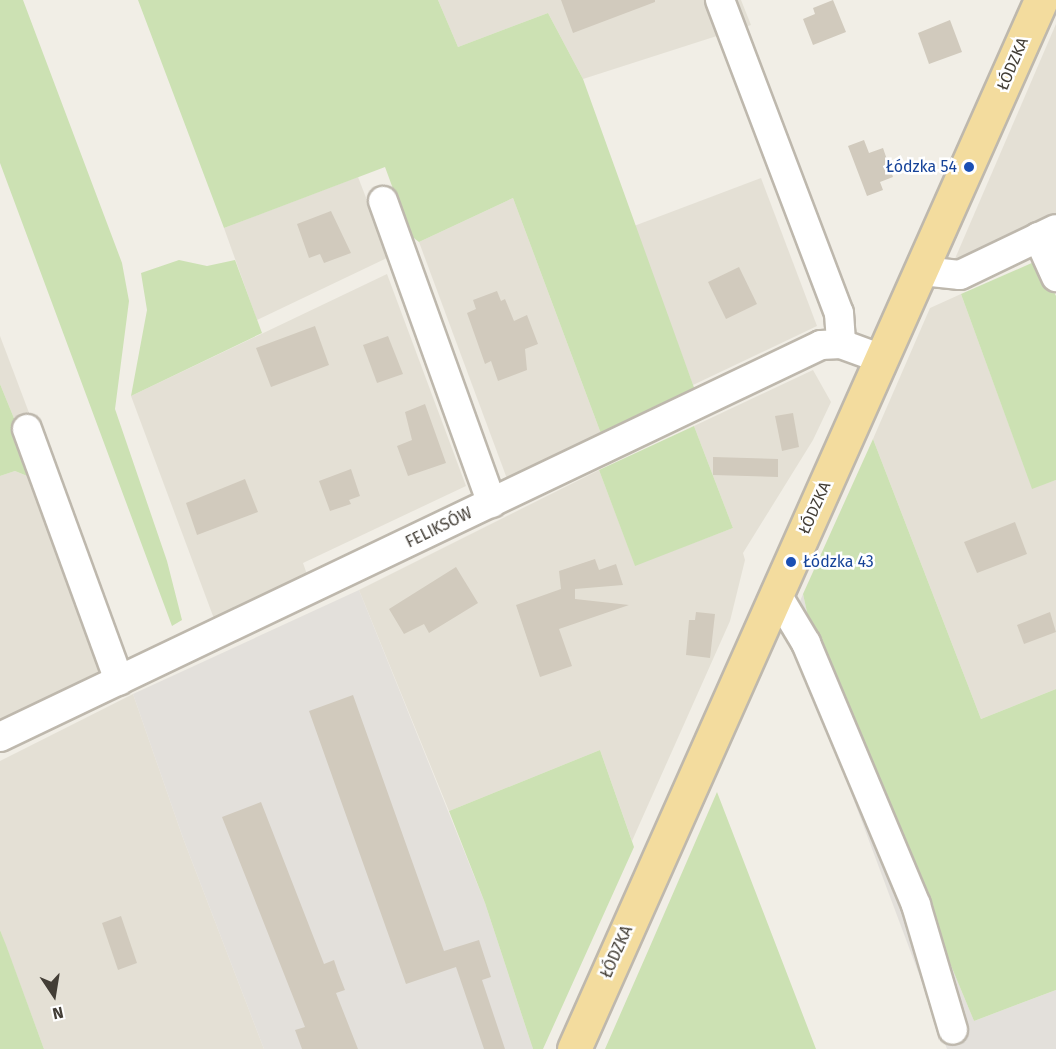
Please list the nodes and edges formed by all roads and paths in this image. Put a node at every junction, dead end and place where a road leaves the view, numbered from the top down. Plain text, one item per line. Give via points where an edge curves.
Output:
1 (720, 0) edge
2 (1041, 0) edge
3 (383, 201) dead end
4 (1047, 233) edge
5 (922, 271) junction
6 (1056, 277) edge
7 (841, 344) junction
8 (882, 359) junction
9 (27, 429) dead end
10 (492, 503) junction
11 (776, 593) junction
12 (119, 681) junction
13 (0, 737) edge
14 (953, 1030) dead end
15 (574, 1049) edge

1 - 7 street via 840,313
2 - 5 main road, ŁÓDZKA
3 - 10 street
4 - 5 street via 960,275
4 - 6 street
5 - 8 main road, ŁÓDZKA
7 - 8 street
7 - 10 street, FELIKSÓW via 821,345
8 - 11 main road, ŁÓDZKA
9 - 12 street
10 - 12 street, FELIKSÓW
11 - 14 street via 806,643 916,905
11 - 15 main road, ŁÓDZKA
12 - 13 street, FELIKSÓW

